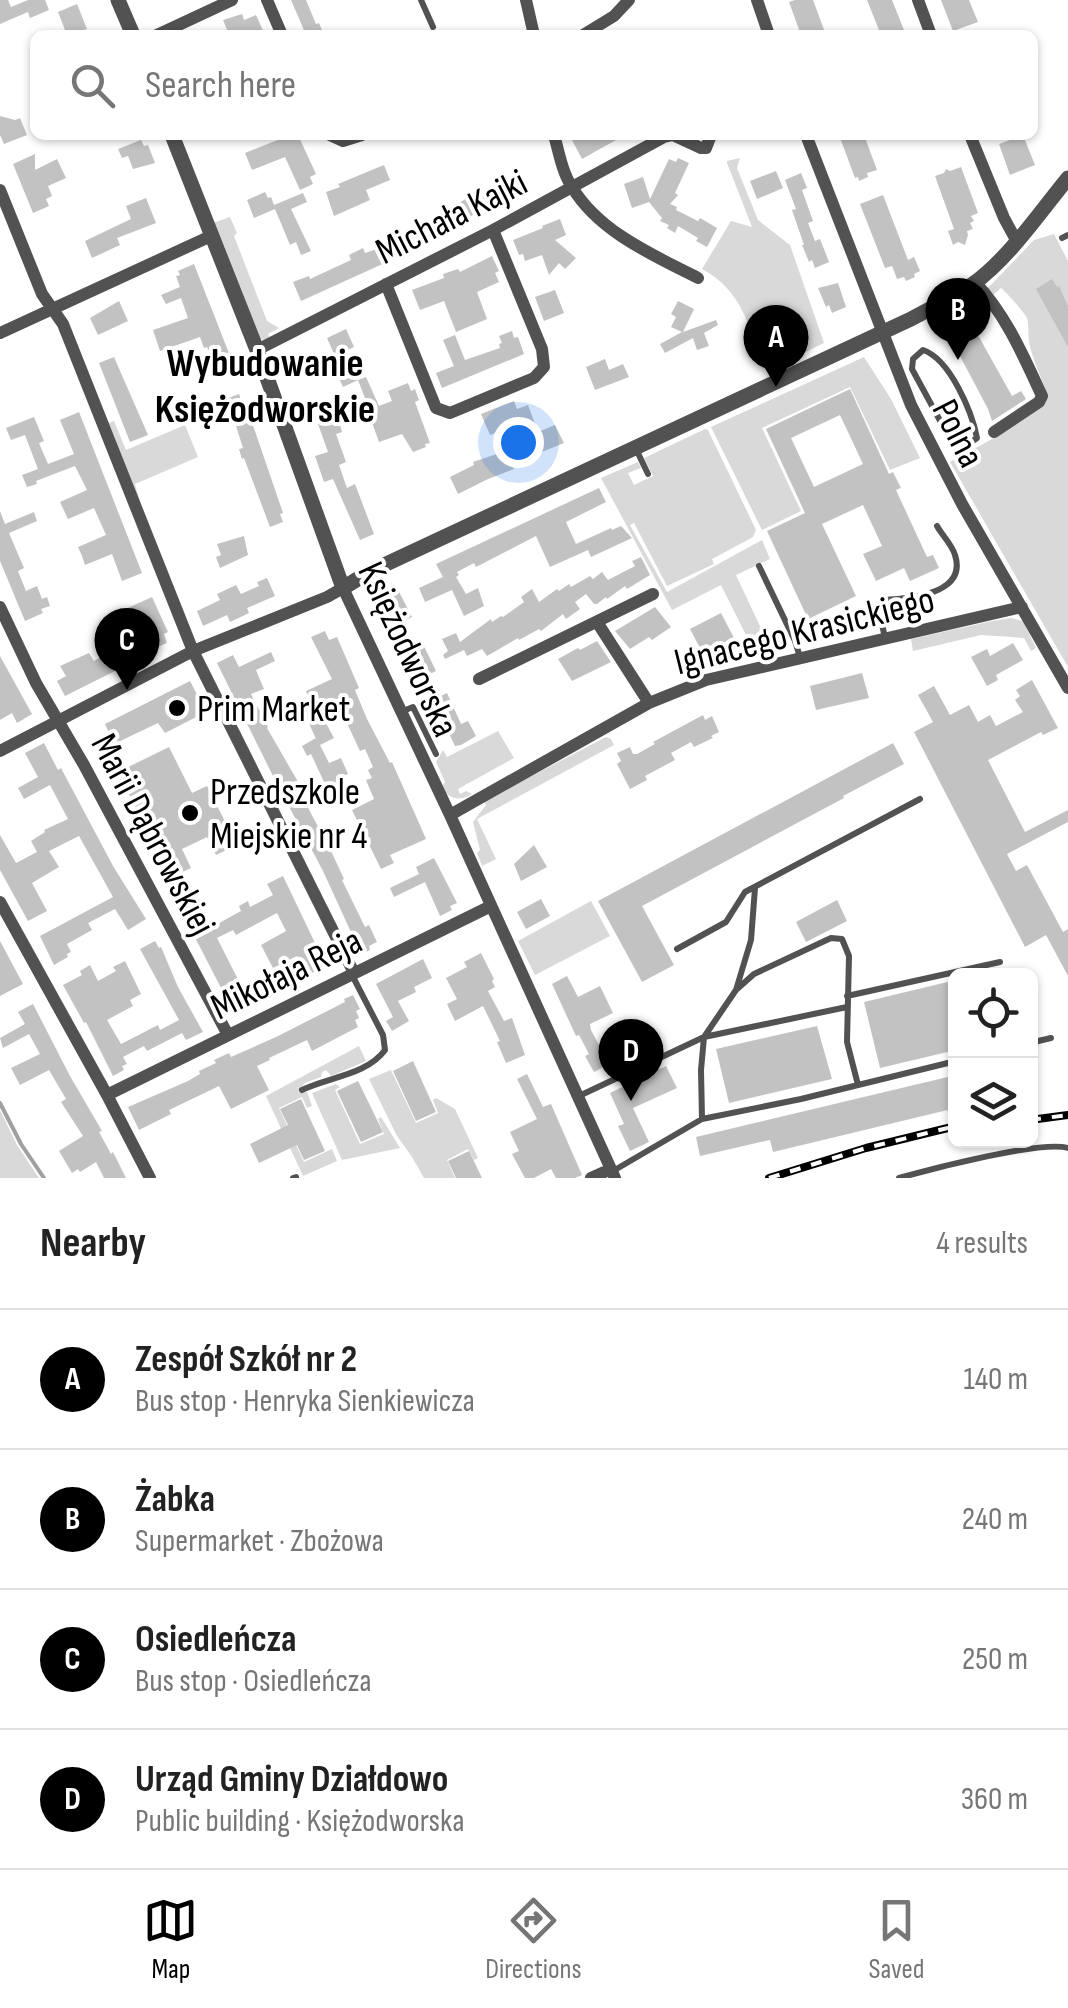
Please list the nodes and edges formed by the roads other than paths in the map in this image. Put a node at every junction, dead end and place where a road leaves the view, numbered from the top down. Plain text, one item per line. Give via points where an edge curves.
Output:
1 (118, 0) edge
2 (232, 0) edge
3 (267, 0) edge
4 (421, 0) edge
5 (526, 0) edge
6 (629, 0) edge
7 (757, 0) edge
8 (918, 0) edge
9 (433, 27) dead end
10 (130, 30) edge
11 (168, 30) edge
12 (280, 30) edge
13 (533, 30) edge
14 (591, 30) edge
15 (767, 30) edge
16 (929, 30) edge
17 (174, 140) edge
18 (555, 140) edge
19 (658, 140) edge
20 (684, 140) edge
21 (710, 140) edge
22 (808, 140) edge
23 (972, 140) edge
24 (1068, 178) edge
25 (572, 187) junction
26 (0, 190) edge
27 (493, 230) junction
28 (211, 236) junction
29 (1016, 240) junction
30 (698, 278) dead end
31 (976, 282) junction
32 (386, 284) junction
33 (52, 310) junction
34 (883, 330) junction
35 (0, 333) edge
36 (257, 350) junction
37 (930, 403) junction
38 (914, 410) junction
39 (994, 432) dead end
40 (636, 448) junction
41 (648, 474) dead end
42 (937, 526) dead end
43 (760, 566) dead end
44 (343, 588) junction
45 (652, 594) dead end
46 (0, 607) edge
47 (1022, 607) junction
48 (598, 622) junction
49 (886, 639) junction
50 (193, 651) junction
51 (800, 658) junction
52 (479, 679) dead end
53 (1068, 688) edge
54 (649, 703) junction
55 (402, 712) junction
56 (58, 721) junction
57 (0, 750) edge
58 (436, 754) dead end
59 (920, 800) dead end
60 (450, 816) junction
61 (756, 886) junction
62 (0, 902) edge
63 (491, 906) junction
64 (677, 949) dead end
65 (1000, 962) dead end
66 (353, 974) junction
67 (736, 990) junction
68 (847, 996) junction
69 (846, 1007) junction
70 (228, 1035) junction
71 (704, 1036) junction
72 (1051, 1038) dead end
73 (1038, 1041) edge
74 (948, 1064) edge
75 (858, 1086) junction
76 (302, 1090) dead end
77 (108, 1095) junction
78 (578, 1096) junction
79 (702, 1119) junction
80 (1068, 1148) edge
81 (613, 1173) edge
82 (150, 1178) edge
83 (591, 1178) edge
84 (899, 1178) edge

1 - 10 street
2 - 11 street
3 - 12 street
4 - 9 lane
5 - 13 street
6 - 14 street
7 - 15 street
8 - 16 street
17 - 28 street, Księżodworska
18 - 25 street
19 - 25 street, Michała Kajki
20 - 21 street, Michała Kajki via 702,148
22 - 34 street, Polna
23 - 29 street
24 - 29 street
25 - 27 street, Michała Kajki
25 - 30 street via 624,238
26 - 33 street
27 - 32 street, Michała Kajki
27 - 32 street via 542,349 544,366 534,378 450,413 436,408
28 - 33 street
28 - 36 street, Księżodworska
29 - 31 street
31 - 34 street
31 - 39 street via 1004,319 1042,396
32 - 36 street, Michała Kajki
33 - 35 street
33 - 50 street
34 - 38 street, Polna
34 - 40 street
36 - 44 street, Księżodworska
37 - 37 lane via 956,446 977,438 956,386 940,360 924,350 912,369
37 - 38 lane
38 - 47 street, Polna
40 - 41 lane
40 - 44 street
42 - 49 lane via 955,556 956,572 932,593 882,600
43 - 51 lane
44 - 50 street
44 - 55 street, Księżodworska
45 - 48 street
46 - 56 street, Marii Dąbrowskiej
47 - 49 street, Ignacego Krasickiego
47 - 53 street, Polna
48 - 52 street
48 - 54 street
49 - 51 street, Ignacego Krasickiego
50 - 56 street
50 - 66 street
51 - 54 street, Ignacego Krasickiego via 706,680
54 - 60 street, Ignacego Krasickiego
55 - 58 lane via 413,706
55 - 60 street, Księżodworska
56 - 57 street
56 - 70 street, Marii Dąbrowskiej
59 - 61 lane
60 - 63 street, Księżodworska
61 - 64 lane via 726,922
61 - 67 lane via 751,940
62 - 77 street
63 - 66 street, Mikołaja Reja
63 - 78 street, Księżodworska
65 - 68 lane
66 - 70 street, Mikołaja Reja
66 - 76 lane via 385,1050 361,1068
67 - 68 lane via 754,974 831,938 842,940 849,956
67 - 71 lane
68 - 69 lane
69 - 71 lane
69 - 75 lane via 846,1042
70 - 77 street, Mikołaja Reja
71 - 78 lane
71 - 79 lane
72 - 73 lane
74 - 75 lane
75 - 79 lane
77 - 82 street
78 - 81 street, Księżodworska
79 - 81 lane
80 - 84 lane via 1036,1148
81 - 83 street

